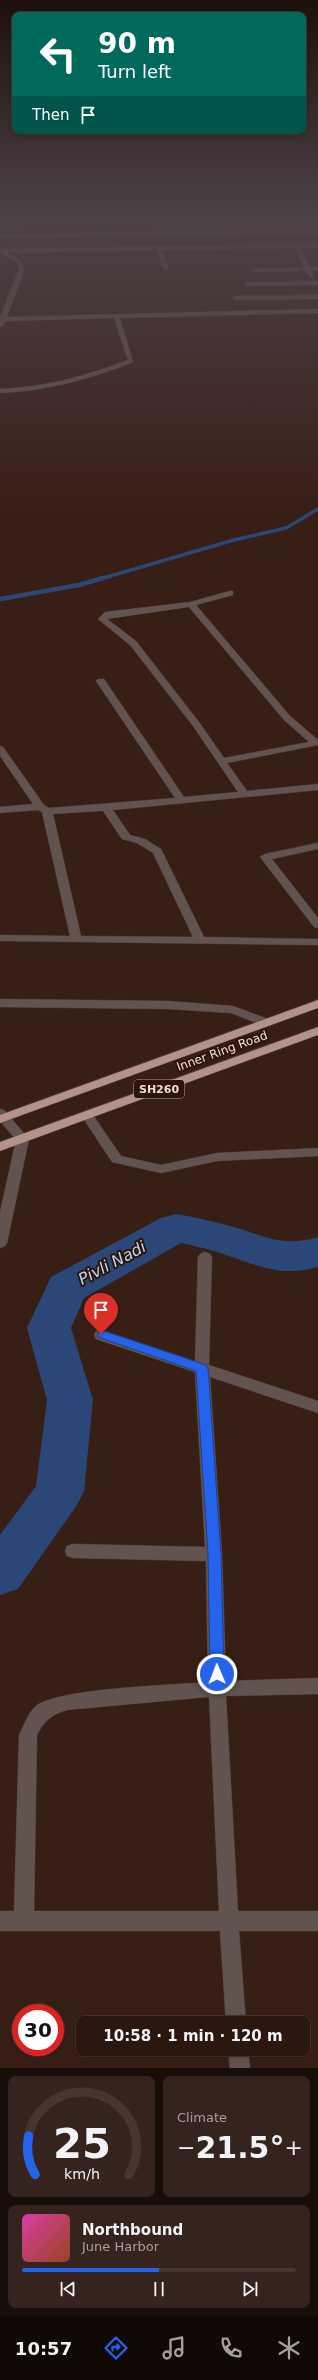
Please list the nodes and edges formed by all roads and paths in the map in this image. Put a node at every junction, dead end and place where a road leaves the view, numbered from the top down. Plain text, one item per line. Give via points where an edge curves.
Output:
1 (168, 316) edge
2 (118, 317) junction
3 (2, 319) edge
4 (0, 326) edge
5 (0, 391) edge
6 (230, 593) dead end
7 (191, 604) junction
8 (101, 681) dead end
9 (317, 743) edge
10 (0, 749) edge
11 (221, 761) junction
12 (318, 787) edge
13 (244, 794) junction
14 (181, 800) junction
15 (106, 808) junction
16 (44, 809) junction
17 (0, 810) edge
18 (318, 846) edge
19 (318, 925) edge
20 (0, 938) edge
21 (76, 938) junction
22 (200, 940) junction
23 (313, 942) edge
24 (318, 952) edge
25 (0, 1003) edge
26 (318, 1004) edge
27 (264, 1022) junction
28 (318, 1031) edge
29 (87, 1115) junction
30 (2, 1116) edge
31 (23, 1138) junction
32 (0, 1147) edge
33 (318, 1152) edge
34 (0, 1243) edge
35 (205, 1257) dead end
36 (101, 1334) dead end
37 (202, 1368) junction
38 (318, 1407) edge
39 (73, 1551) dead end
40 (214, 1554) junction
41 (318, 1686) edge
42 (217, 1689) junction
43 (0, 1921) edge
44 (24, 1921) junction
45 (229, 1921) junction
46 (318, 1921) edge
47 (236, 2016) edge
48 (239, 2056) edge
49 (240, 2068) edge

1 - 2 street
2 - 3 street
2 - 5 street via 132,361 94,376 19,391
3 - 4 street
6 - 7 street
7 - 9 street via 287,718
7 - 11 street via 105,615 102,619 133,643 196,724
8 - 14 street
9 - 11 street
10 - 16 street
11 - 13 street
12 - 13 street
13 - 14 street
14 - 15 street
15 - 16 street
15 - 22 street via 126,837 141,841 156,850
16 - 17 street
16 - 21 street
18 - 19 street via 264,857
20 - 21 street
21 - 22 street
22 - 23 street
23 - 24 street
25 - 27 street via 168,1005 233,1010
26 - 27 highway, Inner Ring Road / SH260
27 - 30 highway, Inner Ring Road / SH260
28 - 29 highway, Inner Ring Road / SH260
29 - 31 highway, Inner Ring Road / SH260
29 - 33 street via 117,1158 161,1169 218,1157
30 - 31 street
31 - 32 highway, Inner Ring Road / SH260
31 - 34 street
35 - 37 street
36 - 37 street
37 - 38 street
37 - 40 street
39 - 40 street
40 - 42 street
41 - 42 street
42 - 44 street via 67,1702 46,1708 35,1721 28,1735
42 - 45 street
43 - 44 street
44 - 45 street
45 - 46 street
45 - 47 street
48 - 49 street

